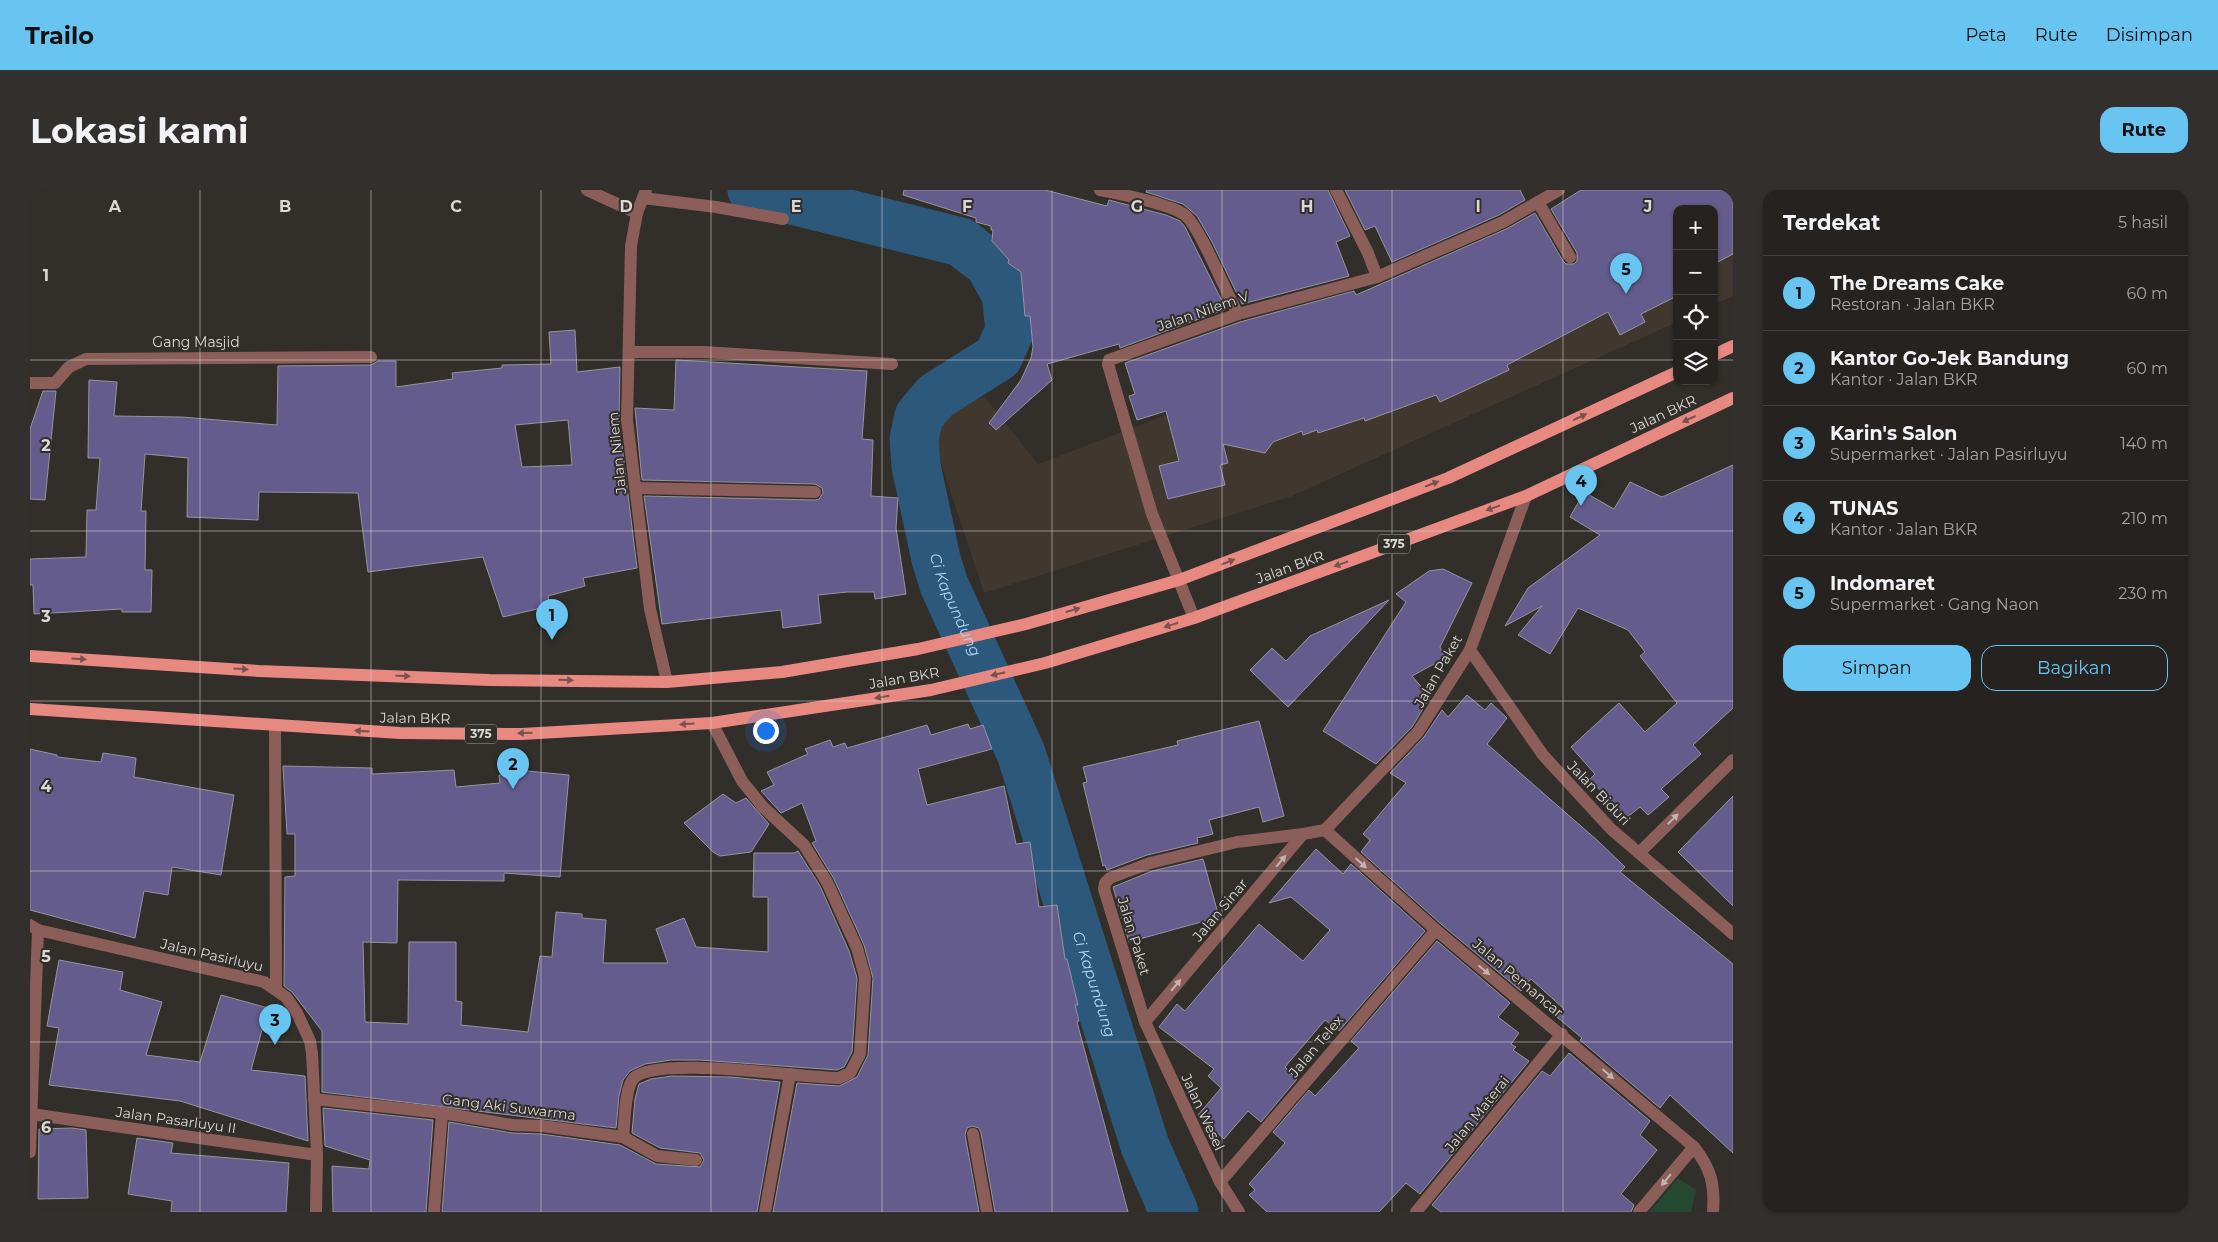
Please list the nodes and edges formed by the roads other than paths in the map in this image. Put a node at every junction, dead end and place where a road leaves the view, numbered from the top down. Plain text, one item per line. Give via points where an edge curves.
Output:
1 (587, 190) edge
2 (1100, 190) edge
3 (1336, 190) edge
4 (1559, 190) edge
5 (645, 193) edge
6 (1538, 202) junction
7 (637, 213) junction
8 (783, 219) dead end
9 (1570, 257) dead end
10 (1376, 277) junction
11 (1238, 314) junction
12 (1733, 346) edge
13 (628, 352) junction
14 (1718, 353) edge
15 (371, 356) dead end
16 (892, 364) dead end
17 (1673, 374) edge
18 (30, 383) edge
19 (1733, 398) edge
20 (636, 488) junction
21 (815, 492) dead end
22 (1526, 496) junction
23 (1179, 580) junction
24 (1194, 618) junction
25 (1470, 650) junction
26 (30, 656) edge
27 (667, 682) junction
28 (30, 710) edge
29 (712, 723) junction
30 (275, 726) junction
31 (1733, 760) edge
32 (1325, 830) junction
33 (1303, 834) junction
34 (1639, 853) junction
35 (34, 927) edge
36 (1436, 930) junction
37 (1733, 934) edge
38 (276, 989) junction
39 (1145, 1022) junction
40 (1562, 1034) junction
41 (790, 1074) junction
42 (314, 1099) junction
43 (442, 1113) junction
44 (31, 1114) junction
45 (973, 1134) dead end
46 (623, 1137) junction
47 (1694, 1147) junction
48 (30, 1152) edge
49 (316, 1155) junction
50 (696, 1160) dead end
51 (1220, 1182) junction
52 (316, 1212) edge
53 (434, 1212) edge
54 (766, 1212) edge
55 (987, 1212) edge
56 (1238, 1212) edge
57 (1416, 1212) edge
58 (1639, 1212) edge
59 (1713, 1212) edge

1 - 7 street
2 - 11 street via 1185,214 1202,240
3 - 10 street via 1368,253
4 - 6 street, Jalan Nilem V
5 - 7 street, Jalan Nilem
5 - 8 street
6 - 9 street
6 - 10 street, Jalan Nilem V via 1503,222
7 - 13 street, Jalan Nilem via 631,246
10 - 11 street, Jalan Nilem V
11 - 23 street, Jalan Nilem V via 1108,362 1152,514
12 - 14 main road
13 - 16 street via 704,352
13 - 20 street, Jalan Nilem via 627,420
15 - 18 street, Gang Masjid via 86,359 70,367 55,383
23 -> 17 main road, Jalan BKR via 1448,478
19 -> 22 main road, Jalan BKR / 375
20 - 21 street
20 - 27 street, Jalan Nilem via 650,609
22 -> 24 main road, Jalan BKR / 375
22 - 25 street, Jalan Paket
23 - 24 street, Jalan Nilem V
27 -> 23 main road, Jalan BKR via 782,672 918,649 1026,624
24 -> 29 main road, Jalan BKR / 375 via 1045,663 930,690
25 - 32 street, Jalan Paket via 1418,732
25 - 34 street, Jalan Biduri via 1543,755 1611,829
26 -> 27 main road, Jalan BKR via 489,680
28 - 30 main road, Jalan BKR / 375
29 -> 30 main road, Jalan BKR / 375 via 522,734 400,733
29 - 41 street via 742,781 762,807 804,845 828,882 858,948 865,977 860,1054 850,1073 839,1078
30 - 38 street
34 -> 31 street
32 - 33 street
32 -> 36 street, Jalan Pemancar
39 -> 33 street, Jalan Sinar
33 - 39 street, Jalan Paket via 1237,842 1150,863 1107,881 1104,889
34 - 37 street, Jalan Biduri
35 - 38 street, Jalan Pasirluyu via 264,982
35 - 44 street
36 -> 40 street, Jalan Pemancar
36 - 51 street, Jalan Telex
38 - 42 street, Jalan Pasirluyu via 297,1013 310,1041
39 - 51 street, Jalan Wesel
40 -> 47 street, Jalan Pemancar
40 - 57 street, Jalan Materai
41 - 46 street via 673,1068 643,1073 634,1078 628,1089
41 - 54 street
42 - 43 street, Gang Aki Suwarma
42 - 49 street, Jalan Pasirluyu
43 - 46 street, Gang Aki Suwarma via 513,1125
43 - 53 street
44 - 48 street
44 - 49 street, Jalan Pasarluyu II
45 - 55 street
46 - 50 street, Gang Aki Suwarma via 657,1156
47 -> 58 street
47 - 59 street via 1712,1176
49 - 52 street, Jalan Pasirluyu
51 - 56 street, Jalan Wesel

